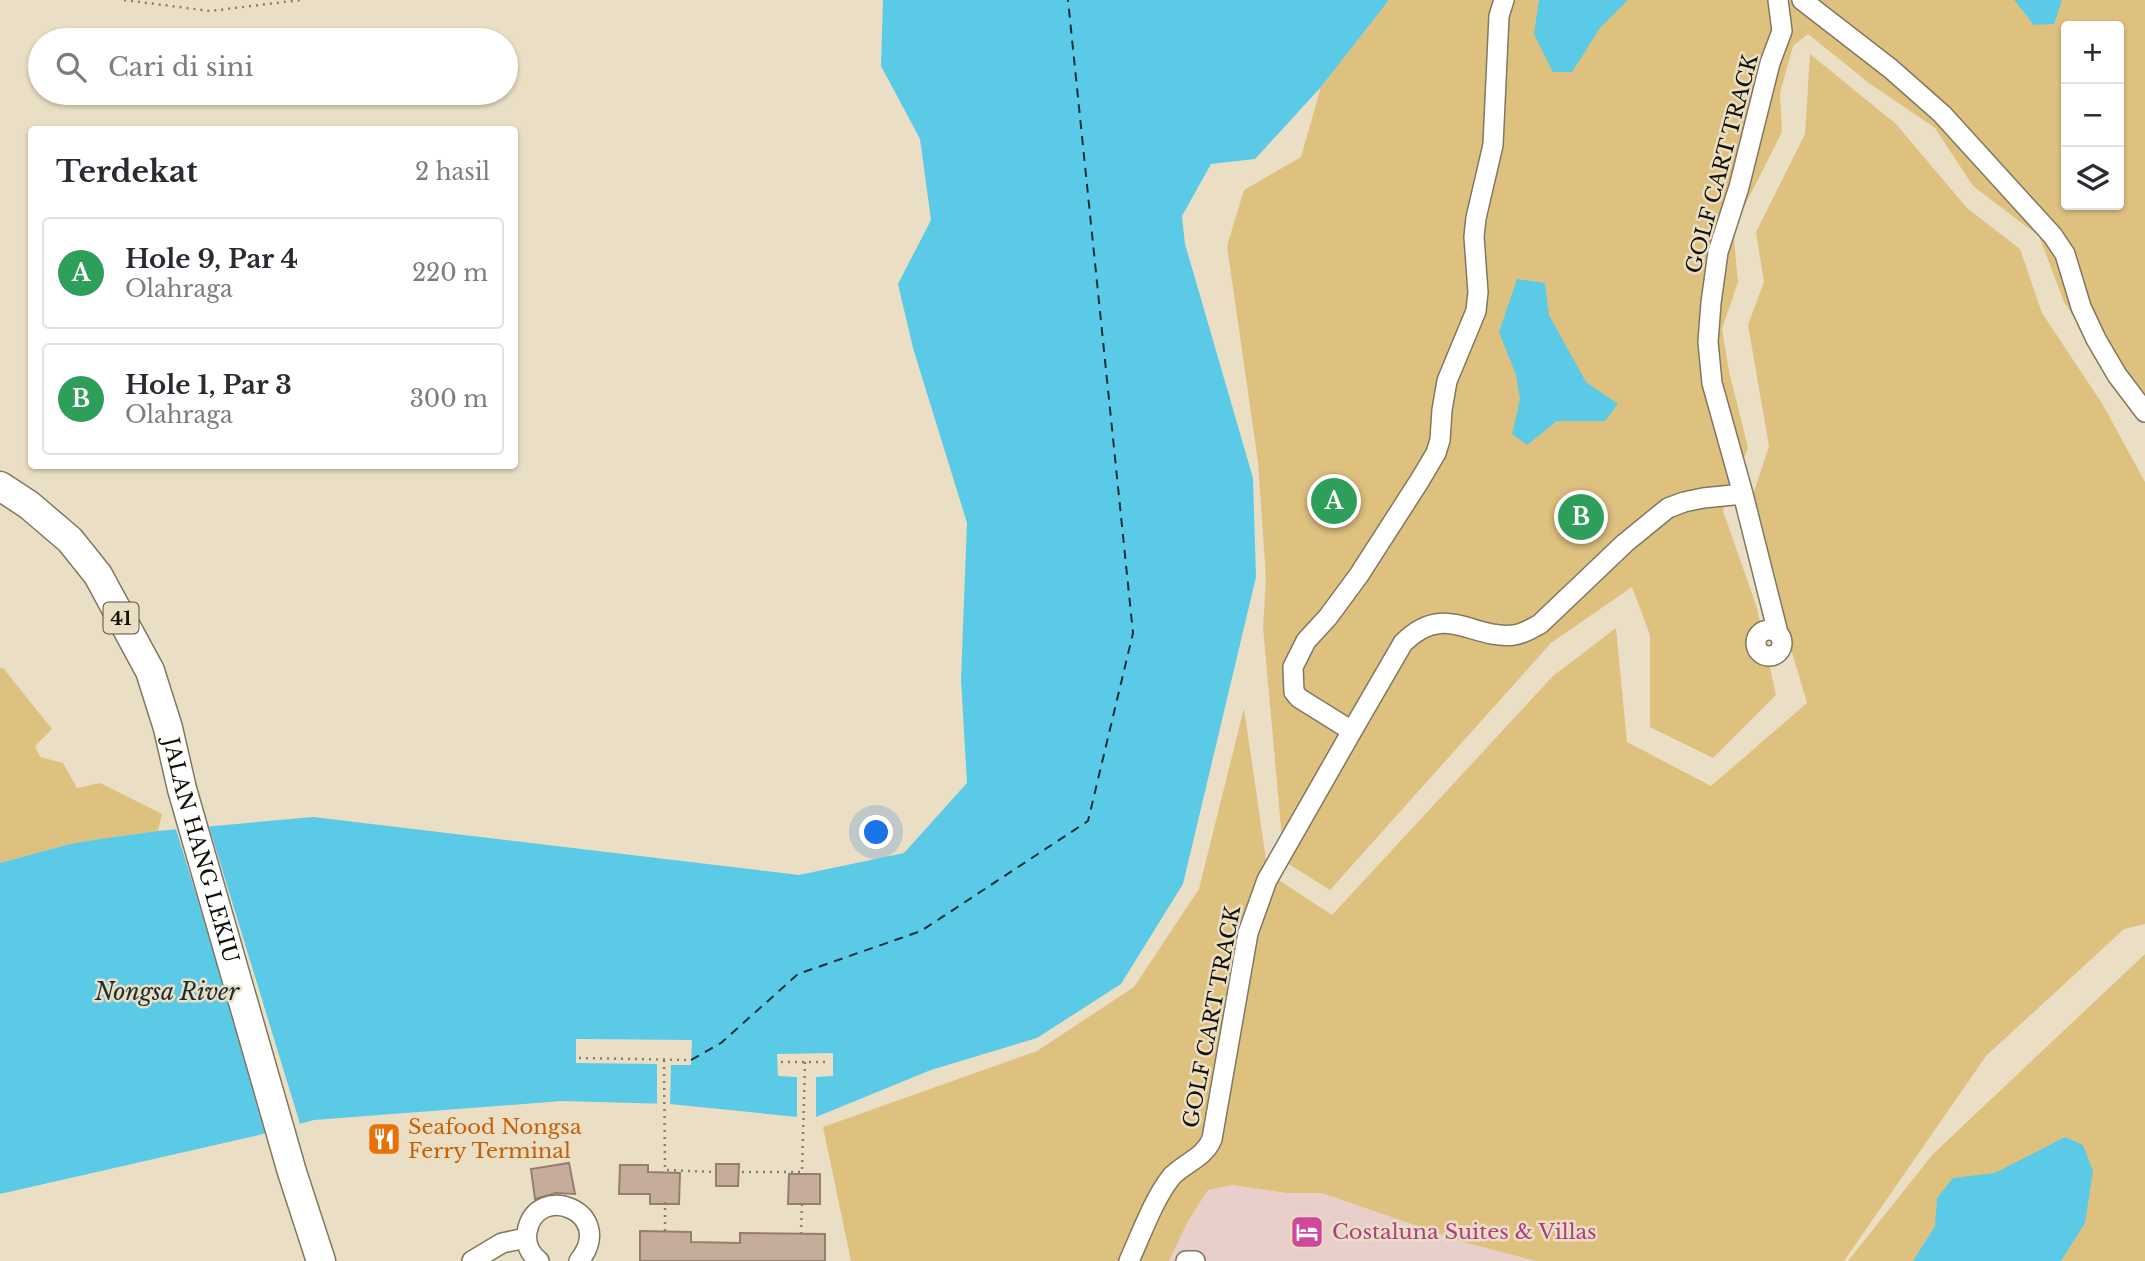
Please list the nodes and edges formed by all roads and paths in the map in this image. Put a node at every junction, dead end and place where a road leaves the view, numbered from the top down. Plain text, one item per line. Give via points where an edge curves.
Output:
1 (124, 0) edge
2 (301, 0) edge
3 (1504, 0) edge
4 (1778, 0) edge
5 (1802, 0) edge
6 (2145, 412) edge
7 (0, 486) edge
8 (1743, 494) junction
9 (1777, 633) dead end
10 (1352, 730) junction
11 (579, 1058) dead end
12 (664, 1060) junction
13 (691, 1060) dead end
14 (781, 1062) dead end
15 (805, 1062) junction
16 (829, 1062) dead end
17 (717, 1172) dead end
18 (742, 1172) dead end
19 (665, 1202) dead end
20 (802, 1203) dead end
21 (665, 1231) dead end
22 (801, 1234) dead end
23 (526, 1238) junction
24 (502, 1252) edge
25 (321, 1261) edge
26 (472, 1261) edge
27 (539, 1261) edge
28 (579, 1261) edge
29 (1129, 1261) edge
30 (1186, 1261) edge
31 (1195, 1261) edge

1 - 2 path via 210,11
3 - 10 lane via 1499,16 1493,145 1474,237 1476,310 1447,381 1440,440 1359,575 1306,641 1293,667 1294,692 1299,698
4 - 8 lane, GOLF CART TRACK via 1782,31 1718,252 1708,342 1712,383
5 - 6 lane via 1942,114 2053,236 2065,254 2096,340
7 - 25 highway, JALAN HANG LEKIU / 41 via 70,540 98,575 150,671
8 - 9 lane, GOLF CART TRACK
8 - 10 lane via 1668,508 1527,631 1498,635 1463,624 1435,624 1412,635
10 - 29 lane, GOLF CART TRACK via 1267,880 1248,933 1212,1139 1207,1150 1171,1178
11 - 12 path
12 - 13 path
12 - 17 path via 665,1170
14 - 15 path
15 - 16 path
15 - 18 path via 802,1172
19 - 21 path
20 - 22 path
23 - 24 lane
23 - 27 lane via 531,1254
23 - 28 lane via 535,1214 546,1207 571,1208 589,1226 587,1251
24 - 26 lane
30 - 31 lane

